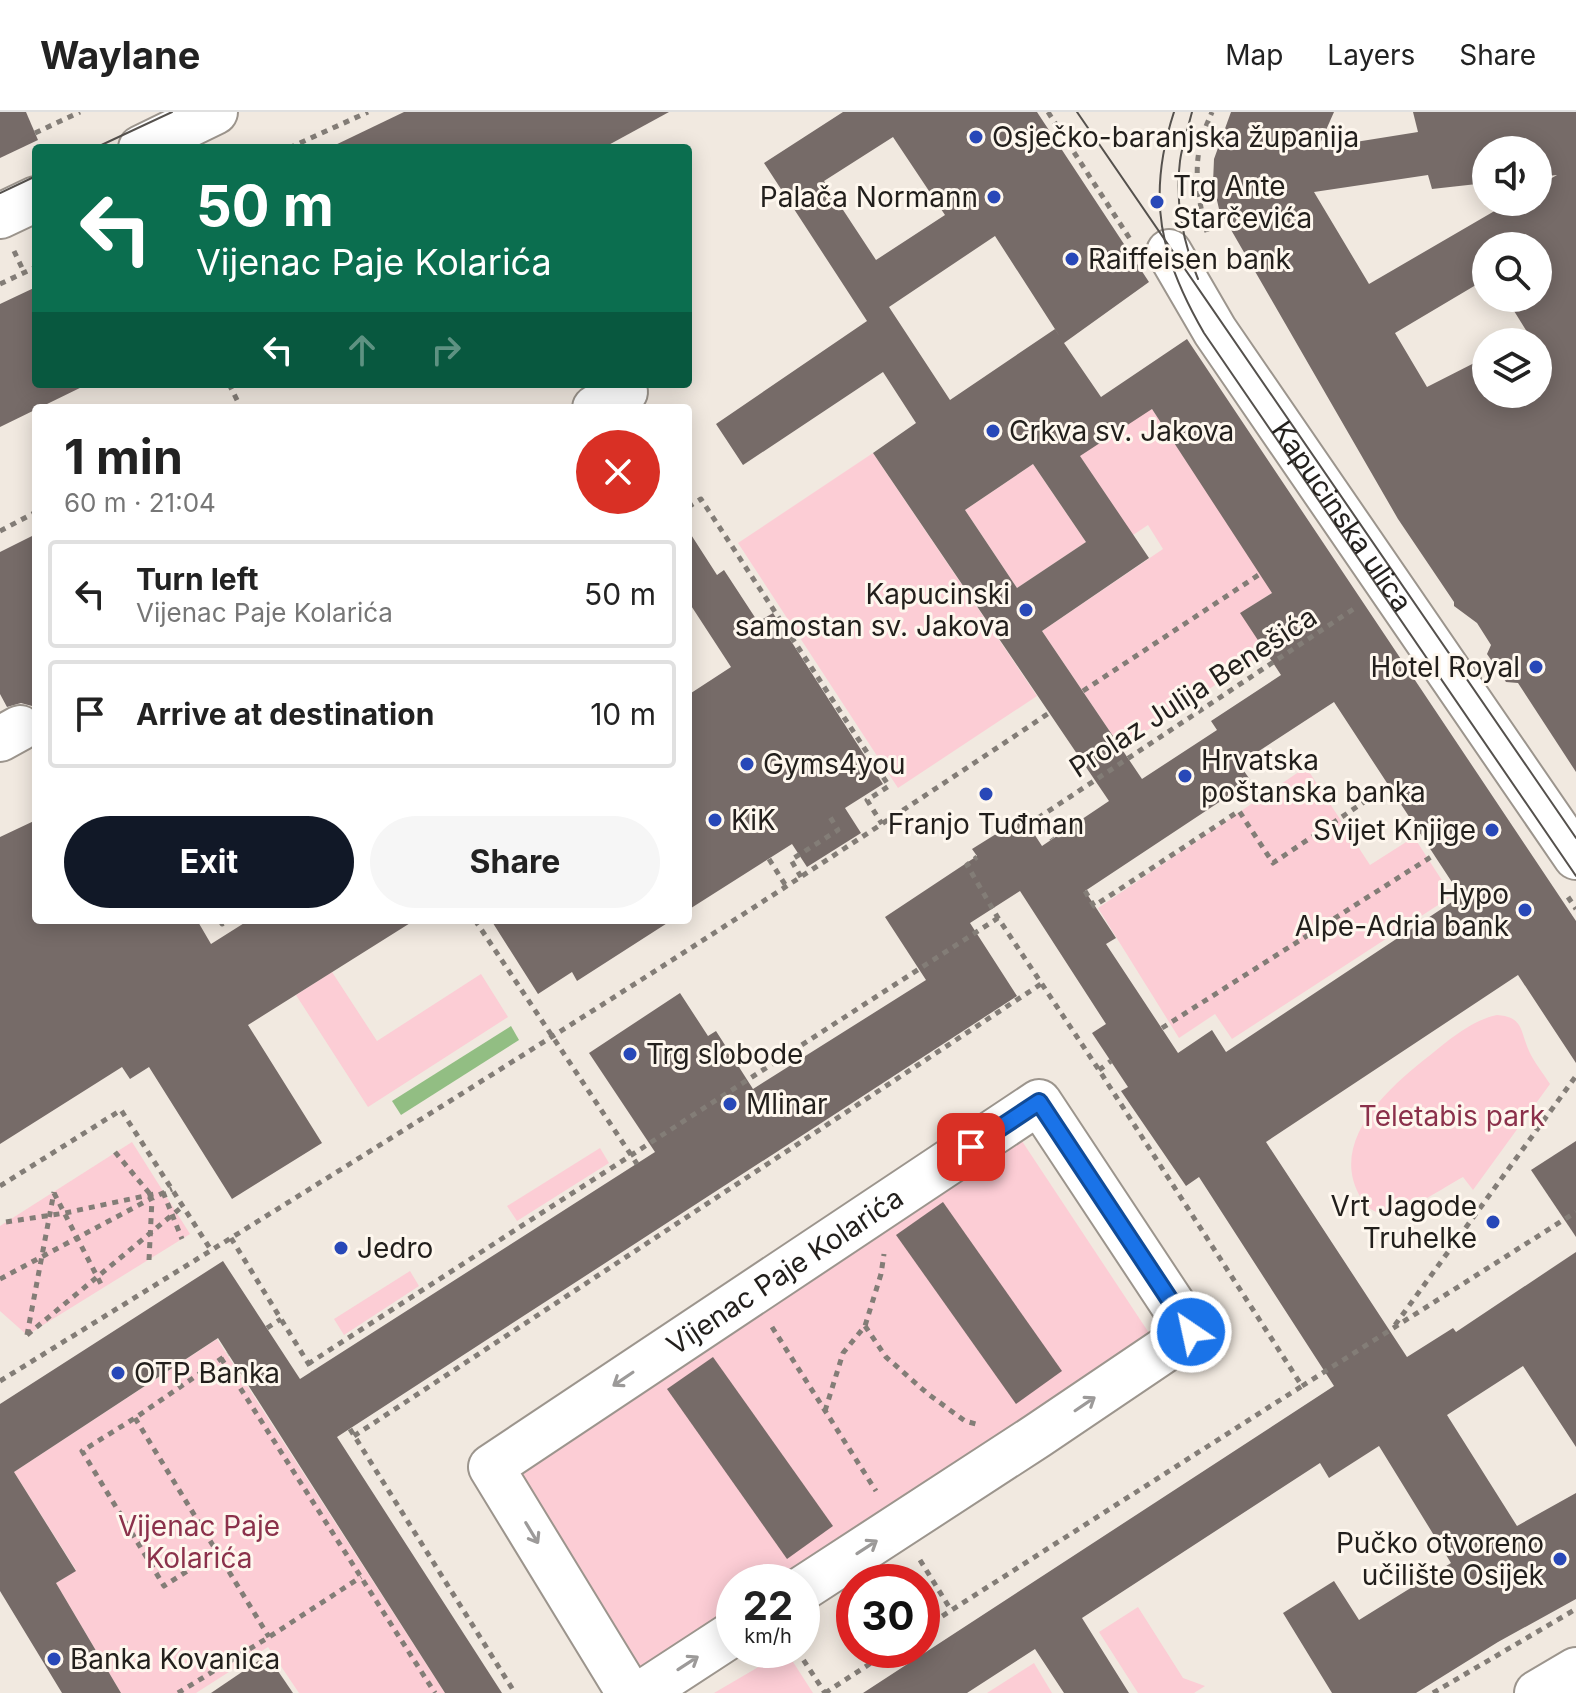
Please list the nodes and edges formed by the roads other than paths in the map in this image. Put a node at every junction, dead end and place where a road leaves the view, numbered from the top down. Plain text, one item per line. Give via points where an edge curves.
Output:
1 (215, 112) edge
2 (149, 144) edge
3 (32, 201) edge
4 (0, 216) edge
5 (1169, 252) dead end
6 (1576, 857) edge
7 (820, 1577) edge
8 (716, 1645) edge
9 (1576, 1670) edge
10 (629, 1693) edge
11 (642, 1693) edge
12 (1537, 1693) edge

1 - 2 street
3 - 4 street
5 - 6 street, Kapucinska ulica via 1215,331
7 -> 10 street, Vijenac Paje Kolarića via 1191,1332 1039,1102 491,1467
11 -> 8 street
9 - 12 street

